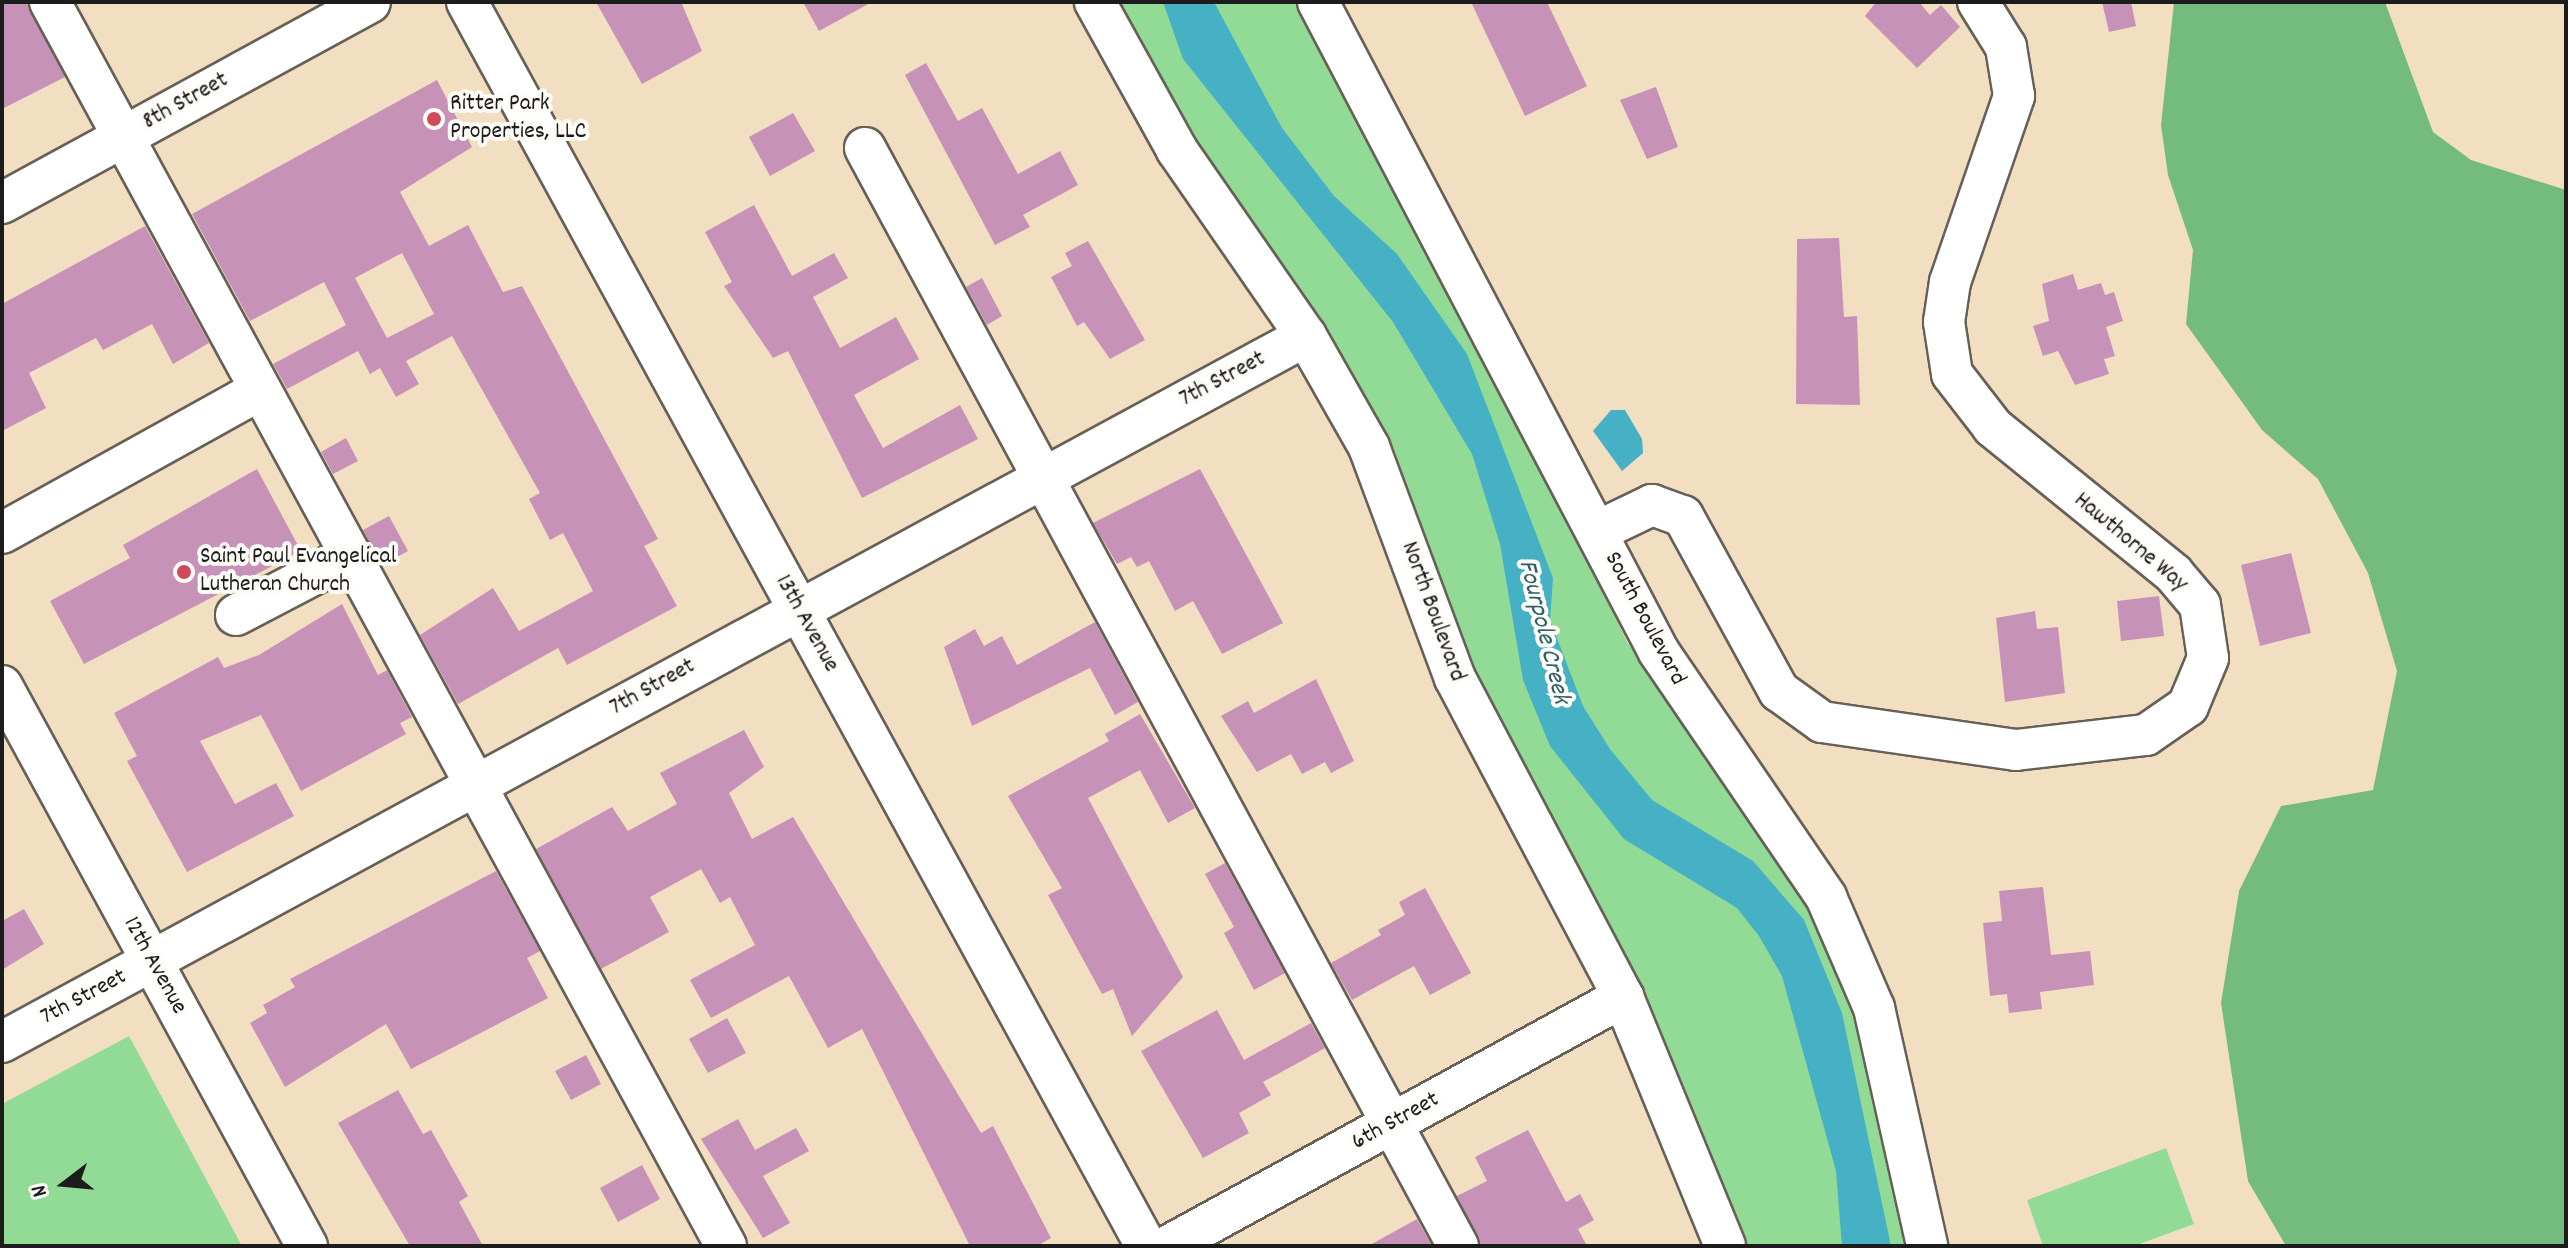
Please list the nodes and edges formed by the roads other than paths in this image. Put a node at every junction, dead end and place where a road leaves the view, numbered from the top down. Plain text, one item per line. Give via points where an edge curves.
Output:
1 (50, 2) edge
2 (370, 2) edge
3 (467, 2) edge
4 (1095, 2) edge
5 (1318, 2) edge
6 (1978, 2) edge
7 (123, 137) junction
8 (865, 148) dead end
9 (2, 203) edge
10 (1306, 336) junction
11 (260, 390) junction
12 (1042, 478) junction
13 (1598, 531) junction
14 (2, 533) edge
15 (351, 555) junction
16 (798, 609) junction
17 (236, 615) dead end
18 (2, 686) edge
19 (476, 786) junction
20 (151, 961) junction
21 (1623, 997) junction
22 (2, 1042) edge
23 (1392, 1124) junction
24 (307, 1246) edge
25 (726, 1246) edge
26 (1146, 1246) edge
27 (1168, 1246) edge
28 (1458, 1246) edge
29 (1725, 1246) edge
30 (1927, 1246) edge

1 - 7 street
2 - 7 street, 8th Street
3 - 16 street, 13th Avenue
4 - 10 street, North Boulevard via 1177,150
5 - 13 street, South Boulevard
6 - 13 street, Hawthorne Way via 2006,47 2014,96 1950,282 1944,322 1952,374 1993,427 2173,573 2200,605 2208,658 2188,706 2146,735 2016,750 1822,722 1779,691 1683,516 1652,505
7 - 9 street, 8th Street
7 - 11 street
8 - 12 street
10 - 12 street, 7th Street
10 - 21 street, North Boulevard via 1392,500 1478,730
11 - 14 street
11 - 15 street
12 - 16 street, 7th Street
12 - 23 street
13 - 30 street, South Boulevard via 1696,716 1793,847 1854,956 1889,1062
15 - 17 street
15 - 19 street
16 - 19 street, 7th Street
16 - 26 street, 13th Avenue
18 - 20 street, 12th Avenue
19 - 20 street, 7th Street
19 - 25 street
20 - 22 street, 7th Street
20 - 24 street, 12th Avenue
21 - 23 street, 6th Street
21 - 29 street, North Boulevard
23 - 27 street, 6th Street
23 - 28 street

